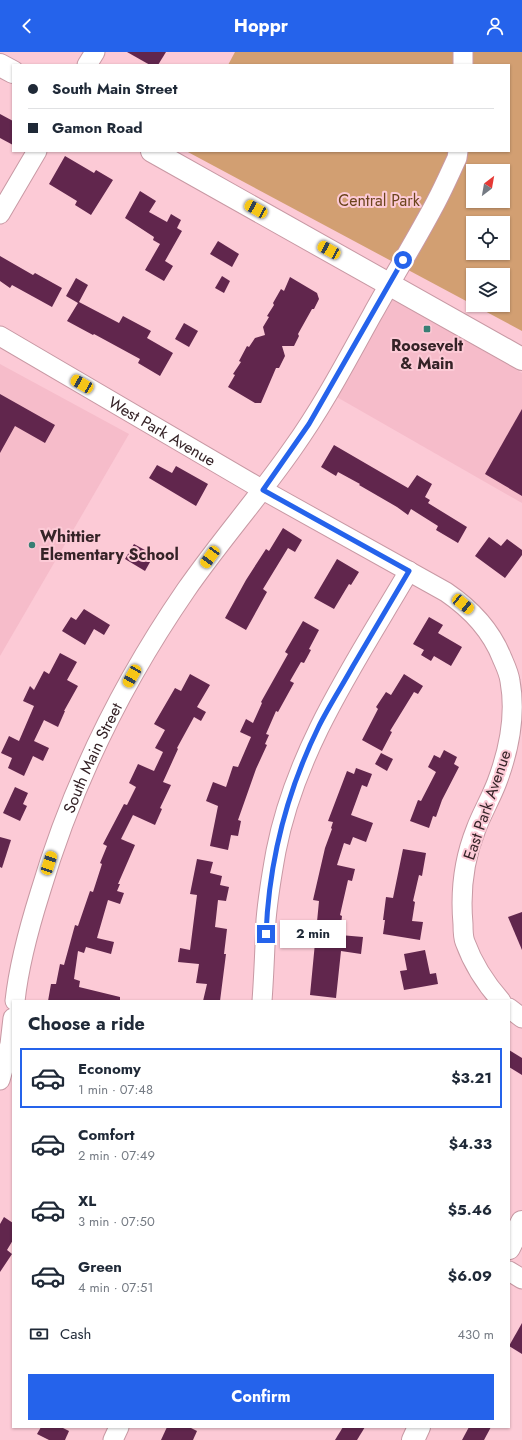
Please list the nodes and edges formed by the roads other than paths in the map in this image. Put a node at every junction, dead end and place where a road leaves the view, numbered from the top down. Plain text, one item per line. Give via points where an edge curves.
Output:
1 (95, 52) edge
2 (463, 52) edge
3 (88, 64) edge
4 (463, 64) edge
5 (0, 65) edge
6 (12, 71) edge
7 (36, 152) edge
8 (154, 152) edge
9 (458, 152) edge
10 (0, 214) edge
11 (389, 284) junction
12 (0, 336) edge
13 (522, 359) edge
14 (263, 490) junction
15 (409, 571) junction
16 (15, 1000) edge
17 (262, 1000) edge
18 (500, 1000) edge
19 (510, 1009) edge
20 (522, 1018) edge
21 (12, 1023) edge
22 (8, 1044) edge
23 (0, 1080) edge
24 (522, 1222) edge
25 (510, 1246) edge
26 (510, 1272) edge
27 (522, 1279) edge
28 (119, 1428) edge
29 (419, 1428) edge
30 (113, 1440) edge
31 (413, 1440) edge

1 - 3 street
2 - 4 street
5 - 6 main road
7 - 10 street
8 - 11 main road
9 - 11 street, South Main Street via 437,200
11 - 13 main road
11 - 14 street, South Main Street via 309,424
12 - 14 street, West Park Avenue
14 - 15 street, East Park Avenue
14 - 16 street, South Main Street via 177,604 139,663 96,745 61,828 44,877 25,946
15 - 17 street via 326,714 294,786 278,842 270,883
15 - 18 street, East Park Avenue via 446,592 470,610 492,637 510,679 512,724 506,753 470,846 461,894 465,941 479,971
19 - 20 street
21 - 22 street
22 - 23 street
24 - 25 main road
26 - 27 street
28 - 30 street
29 - 31 main road

